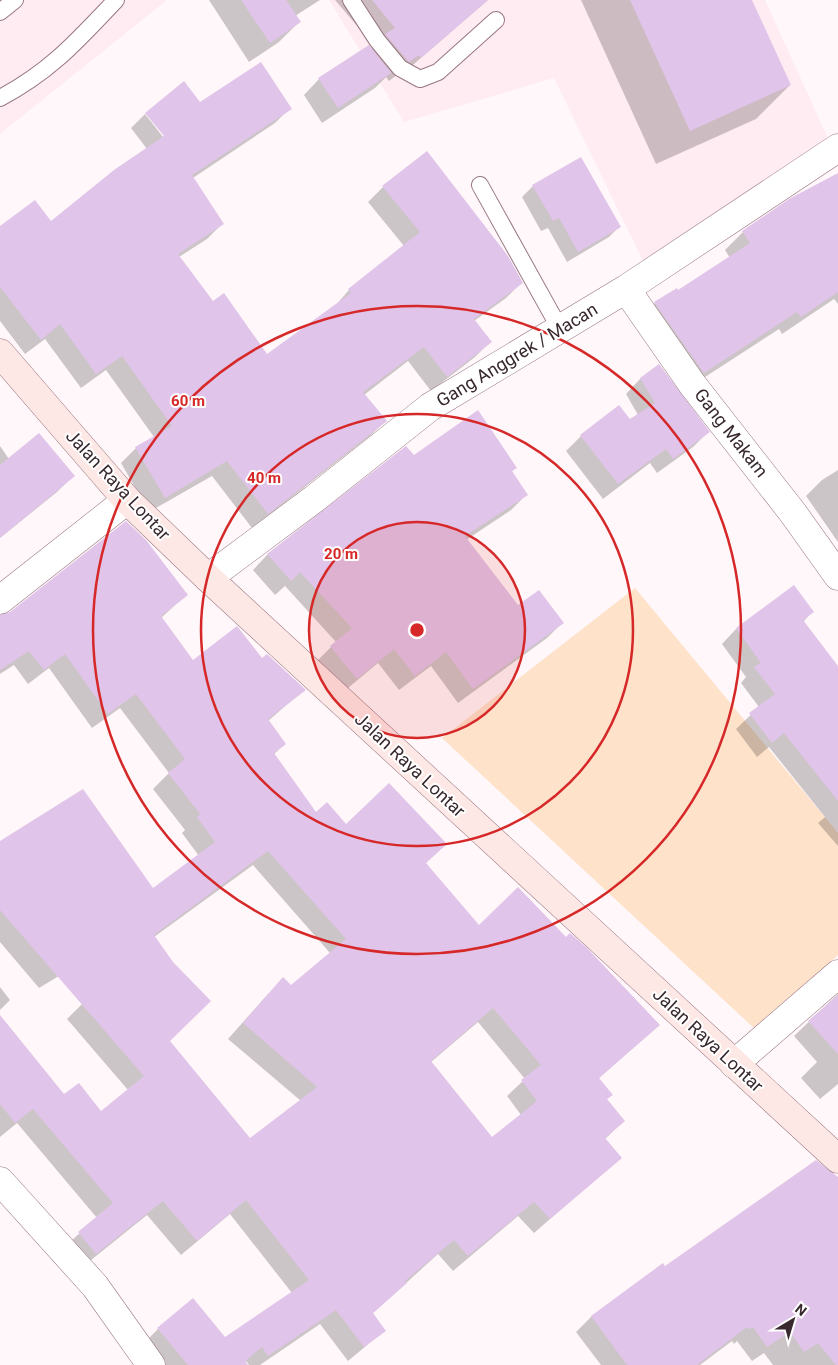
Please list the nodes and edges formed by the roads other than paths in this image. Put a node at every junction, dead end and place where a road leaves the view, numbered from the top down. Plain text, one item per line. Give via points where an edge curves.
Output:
1 (15, 0) edge
2 (116, 0) edge
3 (350, 0) edge
4 (0, 12) edge
5 (496, 20) dead end
6 (0, 98) edge
7 (838, 148) edge
8 (480, 185) dead end
9 (626, 288) junction
10 (560, 329) junction
11 (0, 353) edge
12 (127, 500) junction
13 (838, 576) edge
14 (208, 578) junction
15 (0, 600) edge
16 (838, 974) edge
17 (734, 1064) junction
18 (838, 1159) edge
19 (0, 1181) edge
20 (151, 1365) edge

1 - 4 lane
2 - 6 lane via 63,56 36,78
3 - 5 lane via 400,68 420,79 438,72
7 - 9 street, Gang Anggrek / Macan
8 - 10 lane
9 - 10 street, Gang Anggrek / Macan
9 - 13 street, Gang Makam via 692,384
10 - 14 street, Gang Anggrek / Macan via 430,407
11 - 12 street, Jalan Raya Lontar
12 - 14 street, Jalan Raya Lontar
12 - 15 street
14 - 17 street, Jalan Raya Lontar
16 - 17 street
17 - 18 street, Jalan Raya Lontar
19 - 20 street via 95,1286

